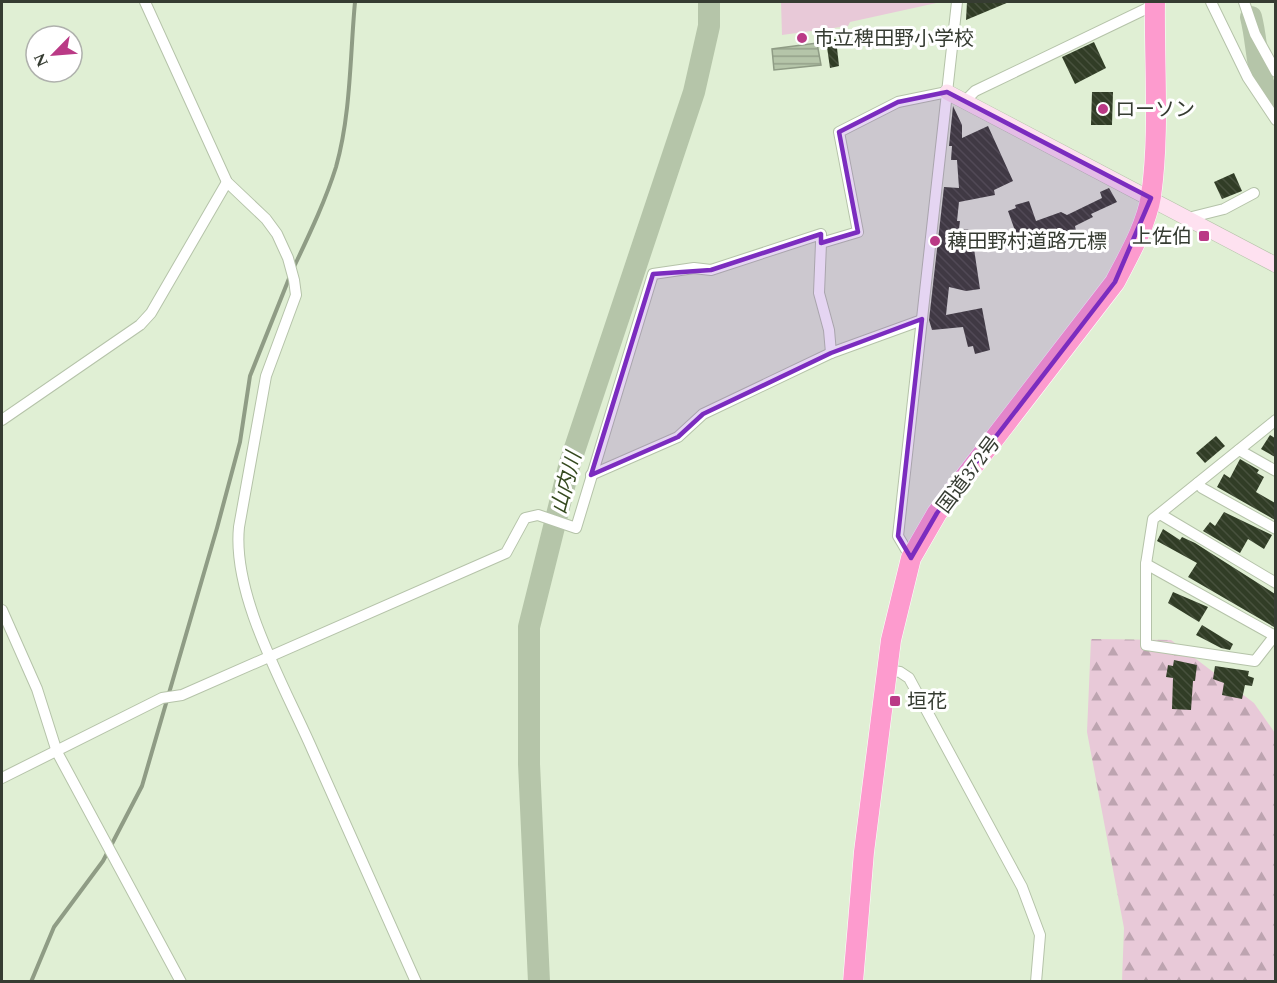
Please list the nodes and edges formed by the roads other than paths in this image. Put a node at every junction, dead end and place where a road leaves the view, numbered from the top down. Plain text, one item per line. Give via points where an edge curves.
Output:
1 (145, 2) edge
2 (957, 2) edge
3 (1211, 2) edge
4 (1244, 2) edge
5 (1158, 3) edge
6 (1275, 72) edge
7 (947, 92) junction
8 (966, 100) junction
9 (1275, 120) edge
10 (226, 182) junction
11 (1254, 193) dead end
12 (1151, 198) junction
13 (1188, 218) junction
14 (821, 243) junction
15 (1275, 265) edge
16 (922, 320) junction
17 (831, 353) junction
18 (2, 420) edge
19 (1275, 420) edge
20 (1239, 450) junction
21 (1275, 471) edge
22 (591, 475) junction
23 (1198, 483) junction
24 (1160, 514) junction
25 (1275, 529) edge
26 (911, 558) junction
27 (1146, 564) junction
28 (1275, 584) edge
29 (2, 610) edge
30 (1275, 635) edge
31 (271, 656) junction
32 (887, 670) junction
33 (57, 752) junction
34 (2, 778) edge
35 (181, 981) edge
36 (416, 981) edge
37 (853, 981) edge
38 (1036, 981) edge

1 - 10 street
2 - 7 street
3 - 9 street via 1248,78
4 - 6 street
5 - 8 street via 975,91
5 - 12 highway, 国道372号
7 - 8 street
7 - 14 street via 898,102 839,132 858,232
7 - 16 street
8 - 12 street
10 - 18 street via 151,314
10 - 31 street via 277,234 288,258 296,295 266,376 237,548 239,571
11 - 13 street via 1224,209
12 - 13 street
12 - 26 highway, 国道372号 via 1136,241 1115,282 938,513
13 - 15 street
14 - 17 street via 819,292
14 - 22 street via 821,234 711,270 694,268 653,274
16 - 17 street
16 - 26 street via 898,536
17 - 22 street via 703,414 678,437
19 - 20 street
20 - 21 street
20 - 23 street
22 - 31 street via 576,528 538,514 525,518 506,553
23 - 24 street
23 - 25 street
24 - 27 street via 1153,519
24 - 28 street
26 - 32 highway, 国道372号 via 899,598
27 - 30 street
27 - 30 street via 1146,645 1255,661
29 - 33 street via 37,689
31 - 33 street via 182,695 162,698
31 - 36 street
32 - 37 highway, 国道372号 via 864,852
32 - 38 street via 909,678 1022,887 1040,935
33 - 34 street
33 - 35 street

